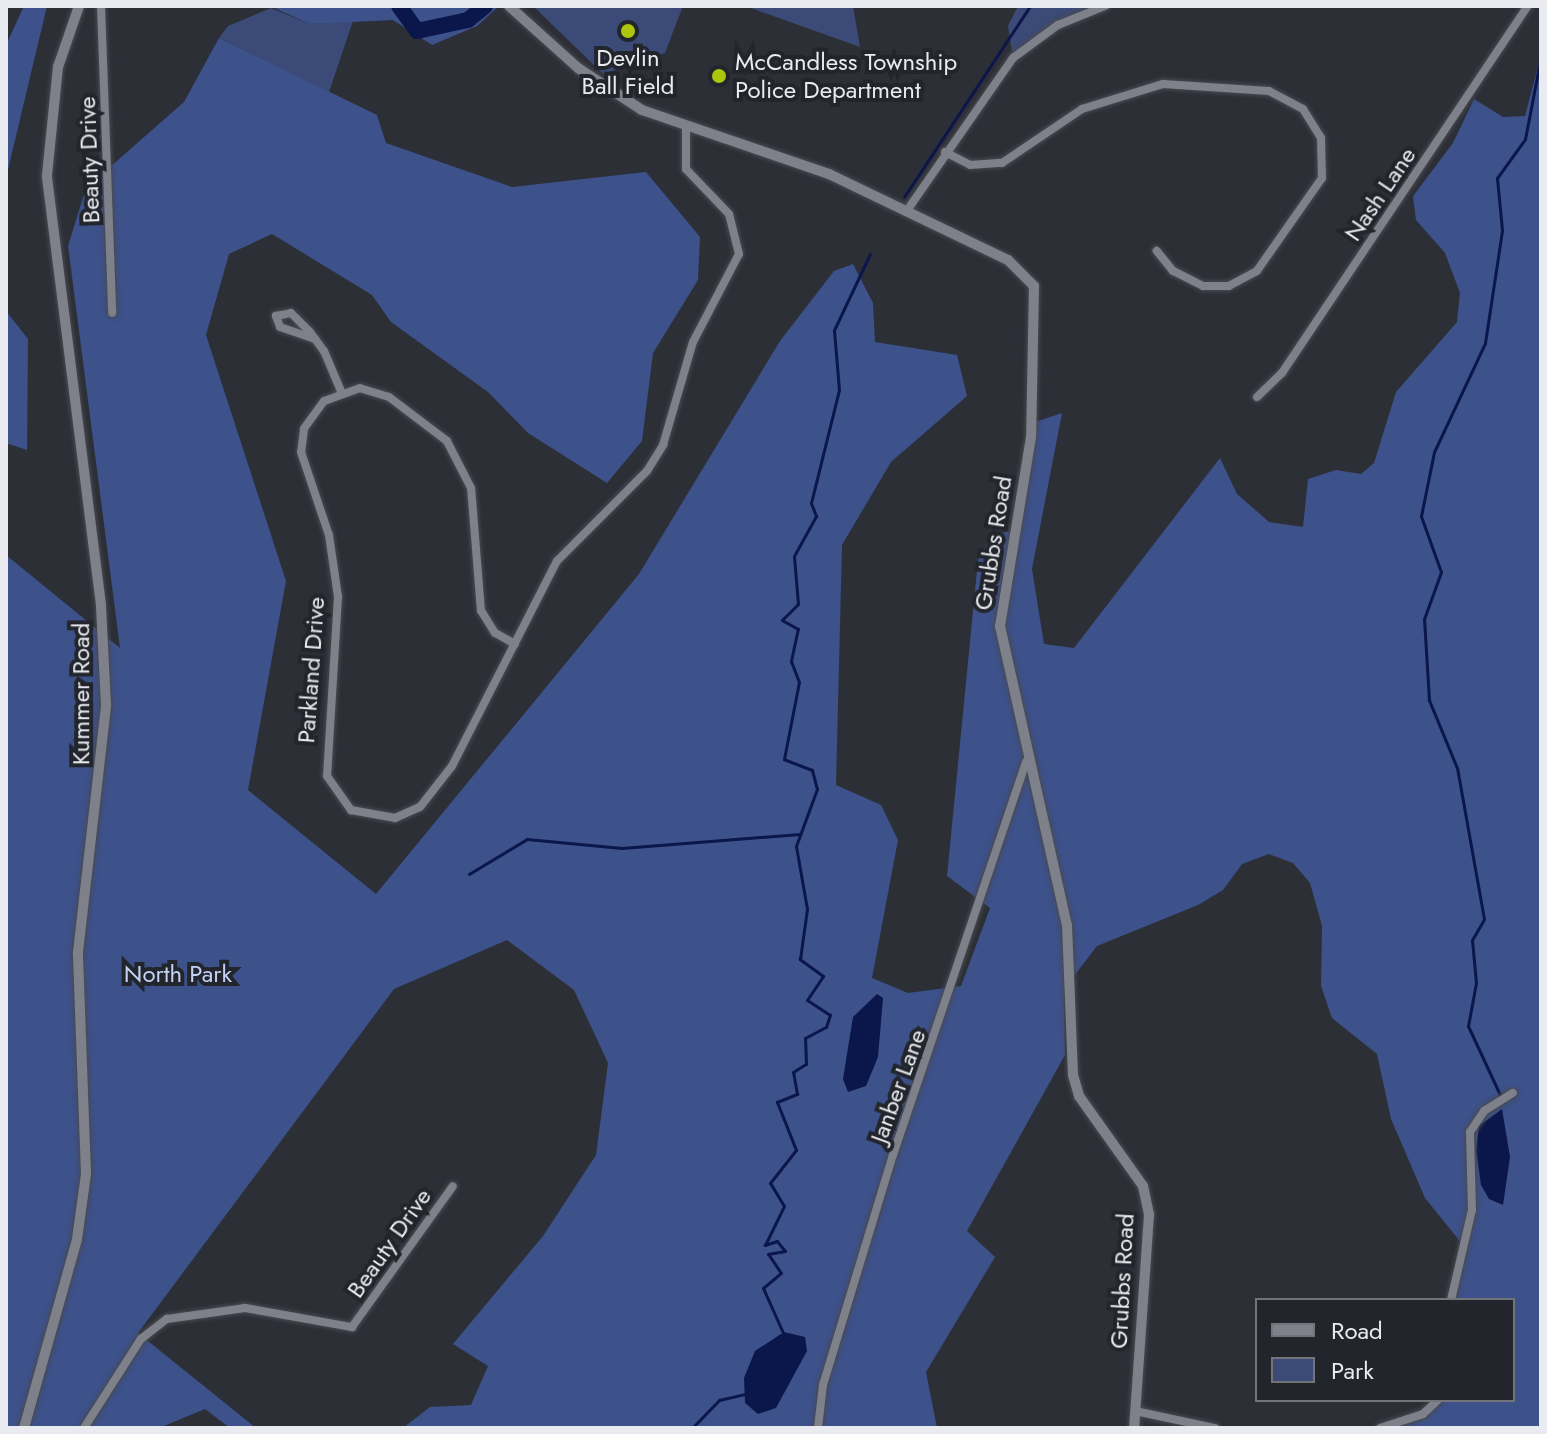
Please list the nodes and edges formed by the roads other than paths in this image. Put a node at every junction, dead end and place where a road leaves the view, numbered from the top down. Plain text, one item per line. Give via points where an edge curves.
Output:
1 (79, 6) edge
2 (101, 6) edge
3 (509, 6) edge
4 (1105, 6) edge
5 (1528, 6) edge
6 (686, 130) junction
7 (945, 152) junction
8 (906, 212) junction
9 (1157, 251) dead end
10 (112, 313) dead end
11 (315, 339) junction
12 (341, 391) junction
13 (1257, 397) dead end
14 (515, 644) junction
15 (1026, 762) junction
16 (1513, 1093) dead end
17 (453, 1186) dead end
18 (1451, 1298) edge
19 (1436, 1402) edge
20 (1135, 1411) junction
21 (24, 1428) edge
22 (84, 1428) edge
23 (818, 1428) edge
24 (1134, 1428) edge
25 (1215, 1428) edge
26 (1380, 1428) edge

1 - 21 street, Kummer Road via 58,67 48,201 101,605 106,705 78,952 86,1174 70,1269
2 - 10 street, Beauty Drive
3 - 6 street, Grubbs Road via 596,81
4 - 7 street via 1022,49
5 - 13 street, Nash Lane via 1282,373
6 - 8 street, Grubbs Road via 820,170
6 - 14 street, Parkland Drive via 686,169 734,223 735,269 693,342 656,459 565,551
7 - 8 street
7 - 9 street via 970,165 1002,163 1082,109 1163,84 1269,91 1303,109 1321,138 1322,178 1257,271 1229,286 1203,286 1179,276
8 - 15 street, Grubbs Road via 1008,260 1036,292 1031,437 1000,626
11 - 11 street via 291,313 276,316 280,327
11 - 12 street
12 - 14 street via 384,394 453,447 471,488 481,611 491,629
12 - 14 street, Parkland Drive via 312,413 301,445 336,572 325,758 338,799 382,820 420,807 460,754
15 - 20 street, Grubbs Road via 1067,925 1073,1075 1079,1096 1143,1186 1149,1215
15 - 23 street, Janber Lane via 893,1155 823,1385
16 - 18 street via 1484,1111 1470,1132 1472,1210
17 - 22 street, Beauty Drive via 352,1327 245,1308 167,1319 141,1339
19 - 26 street via 1423,1414
20 - 24 street, Grubbs Road
20 - 25 street

